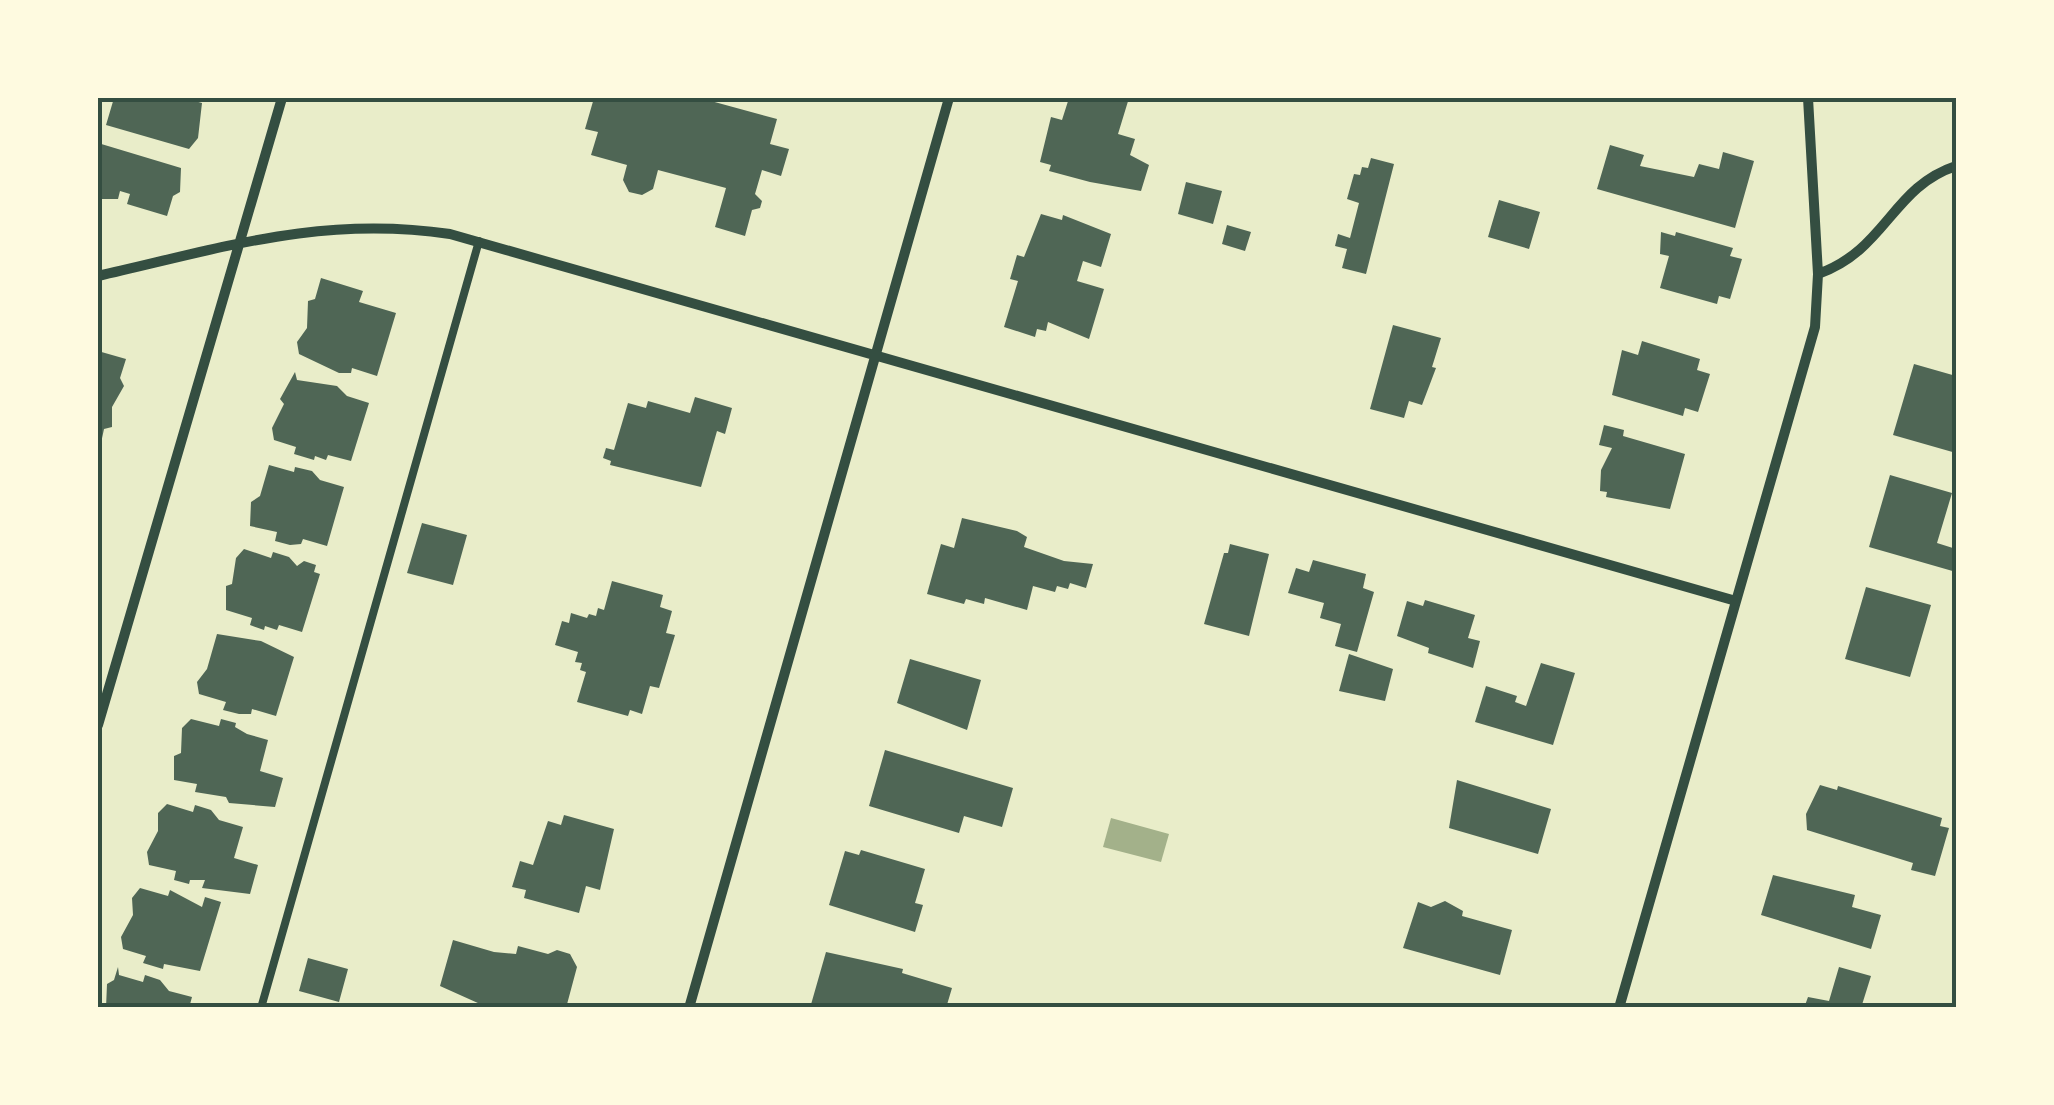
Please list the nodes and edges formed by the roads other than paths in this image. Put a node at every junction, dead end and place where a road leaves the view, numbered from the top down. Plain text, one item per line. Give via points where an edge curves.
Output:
1 (282, 98) edge
2 (949, 98) edge
3 (1808, 98) edge
4 (1956, 166) edge
5 (240, 240) junction
6 (479, 240) junction
7 (1818, 274) junction
8 (98, 276) edge
9 (876, 355) junction
10 (1736, 601) junction
11 (98, 725) edge
12 (262, 1008) edge
13 (688, 1008) edge
14 (1619, 1008) edge

1 - 5 street
2 - 9 street
3 - 7 street
4 - 7 street via 1918,186 1857,256
5 - 6 street via 372,225
5 - 8 street
5 - 11 street
6 - 9 street
6 - 12 lane
7 - 10 street via 1811,344
9 - 10 street
9 - 13 street
10 - 14 street

